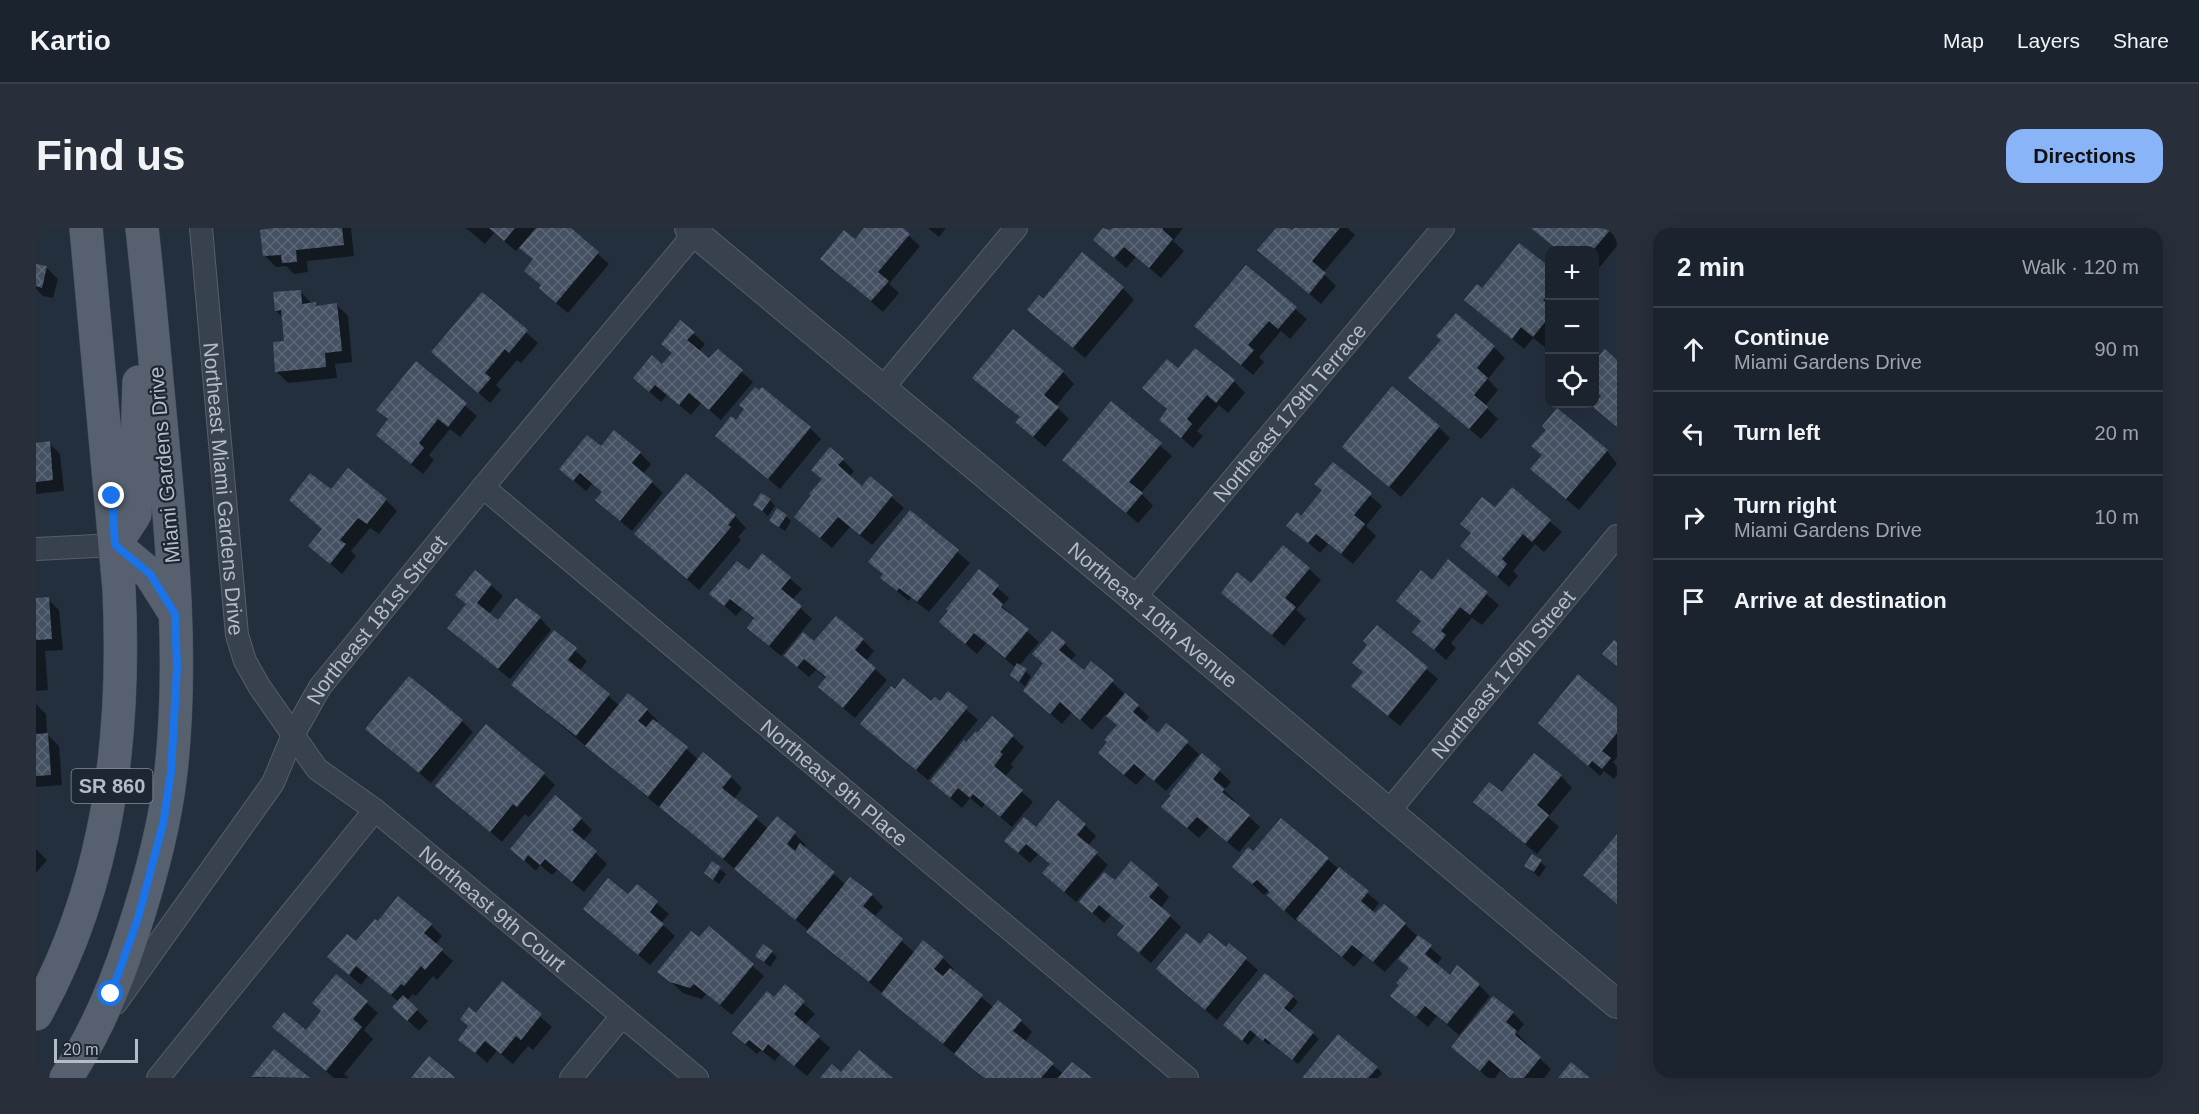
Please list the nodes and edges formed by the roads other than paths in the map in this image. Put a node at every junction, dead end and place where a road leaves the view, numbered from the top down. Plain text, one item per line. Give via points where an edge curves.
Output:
1 (86, 228) edge
2 (142, 228) edge
3 (201, 228) edge
4 (1016, 228) edge
5 (1443, 228) edge
6 (692, 230) edge
7 (148, 281) junction
8 (882, 389) junction
9 (483, 487) junction
10 (1617, 536) edge
11 (115, 545) junction
12 (36, 549) edge
13 (1134, 598) junction
14 (175, 614) junction
15 (293, 735) junction
16 (375, 810) junction
17 (1389, 811) junction
18 (1617, 1004) edge
19 (36, 1014) edge
20 (622, 1016) junction
21 (92, 1032) junction
22 (66, 1078) edge
23 (158, 1078) edge
24 (571, 1078) edge
25 (697, 1078) edge
26 (1187, 1078) edge

1 - 11 main road, SR 860
2 - 7 main road, Miami Gardens Drive / SR 860
3 - 15 street, Northeast Miami Gardens Drive via 237,635 245,661
4 - 8 street
5 - 13 street, Northeast 179th Terrace
6 - 8 street, Northeast 10th Avenue
6 - 9 street, Northeast 181st Street
7 - 11 main road via 138,389 135,514
7 - 14 main road, Miami Gardens Drive / SR 860
8 - 13 street, Northeast 10th Avenue
9 - 15 street, Northeast 181st Street via 320,687
9 - 26 street, Northeast 9th Place
10 - 17 street, Northeast 179th Street
11 - 12 street
11 - 14 main road via 150,574
11 - 19 main road, SR 860 via 121,637 118,734 107,820 79,919 62,964
13 - 17 street, Northeast 10th Avenue
14 - 21 main road, Miami Gardens Drive / SR 860 via 175,716 163,824 128,948
15 - 16 street, Northeast 9th Court via 317,769
15 - 21 street, Northeast 181st Street via 273,783
16 - 20 street, Northeast 9th Court
16 - 23 street
17 - 18 street, Northeast 10th Avenue
20 - 24 street
20 - 25 street, Northeast 9th Court
21 - 22 main road, Miami Gardens Drive / SR 860

